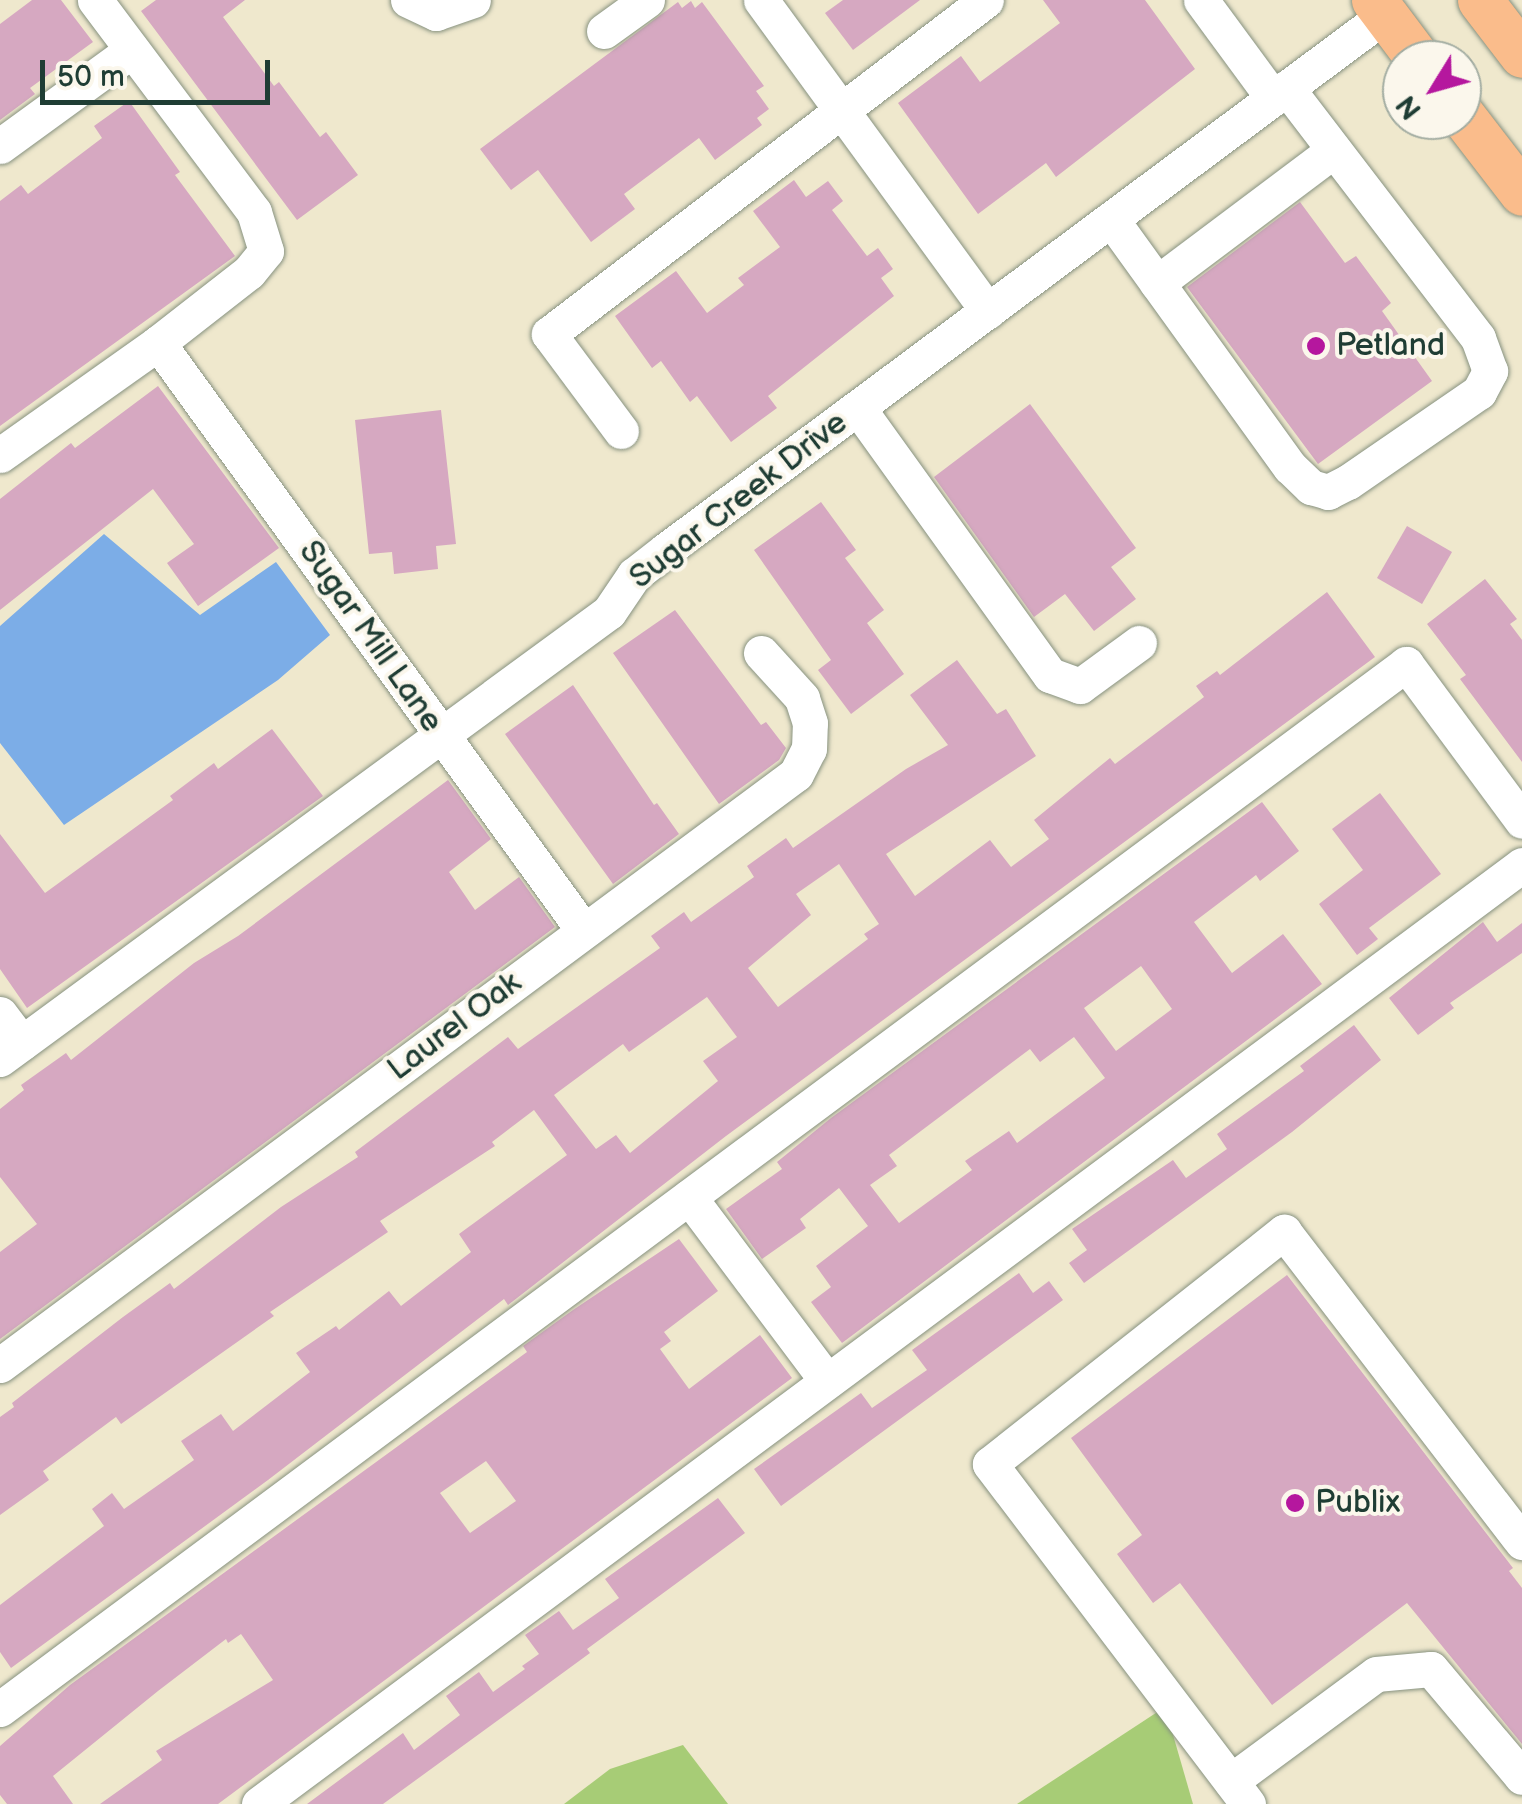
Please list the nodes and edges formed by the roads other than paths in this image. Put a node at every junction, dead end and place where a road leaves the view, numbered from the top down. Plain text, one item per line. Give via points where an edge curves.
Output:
1 (95, 0) edge
2 (408, 0) edge
3 (472, 0) edge
4 (646, 0) edge
5 (762, 0) edge
6 (986, 0) edge
7 (1201, 0) edge
8 (1480, 0) edge
9 (1379, 8) edge
10 (604, 31) dead end
11 (1404, 40) edge
12 (132, 50) junction
13 (1522, 55) edge
14 (1280, 93) junction
15 (842, 110) junction
16 (1481, 140) edge
17 (0, 146) edge
18 (1334, 150) junction
19 (1522, 193) edge
20 (1111, 219) junction
21 (1158, 283) junction
22 (988, 311) junction
23 (158, 342) junction
24 (858, 408) junction
25 (620, 432) dead end
26 (0, 455) edge
27 (1139, 643) dead end
28 (761, 653) dead end
29 (439, 735) junction
30 (1522, 821) edge
31 (1522, 865) edge
32 (584, 931) junction
33 (0, 1014) edge
34 (11, 1051) edge
35 (688, 1197) junction
36 (0, 1364) edge
37 (827, 1381) junction
38 (1522, 1542) edge
39 (0, 1709) edge
40 (1522, 1777) edge
41 (1240, 1793) edge
42 (259, 1804) edge

1 - 12 street
2 - 3 street via 436,12
4 - 10 street
5 - 15 street
6 - 15 street
7 - 14 street
8 - 13 main road
9 - 11 main road
9 - 14 street, Sugar Creek Drive
12 - 17 street
12 - 23 street via 254,212 266,251
14 - 18 street
14 - 20 street, Sugar Creek Drive
15 - 22 street
15 - 25 street via 549,334
16 - 19 main road
18 - 21 street
18 - 21 street via 1478,338 1490,371 1478,392 1348,482 1328,492 1311,487
20 - 21 street
20 - 22 street, Sugar Creek Drive
22 - 24 street, Sugar Creek Drive
23 - 26 street
23 - 29 street, Sugar Mill Lane
24 - 27 street via 1050,676 1080,686
24 - 29 street, Sugar Creek Drive via 634,575 610,612
28 - 32 street, Laurel Oak via 802,698 810,723 809,749 796,774
29 - 32 street, Sugar Mill Lane
29 - 34 street, Sugar Creek Drive
30 - 35 street via 1406,664
31 - 37 street
32 - 36 street, Laurel Oak
33 - 34 street
35 - 37 street
35 - 39 street
37 - 42 street
38 - 41 street via 1284,1232 990,1464
40 - 41 street via 1431,1669 1376,1674

